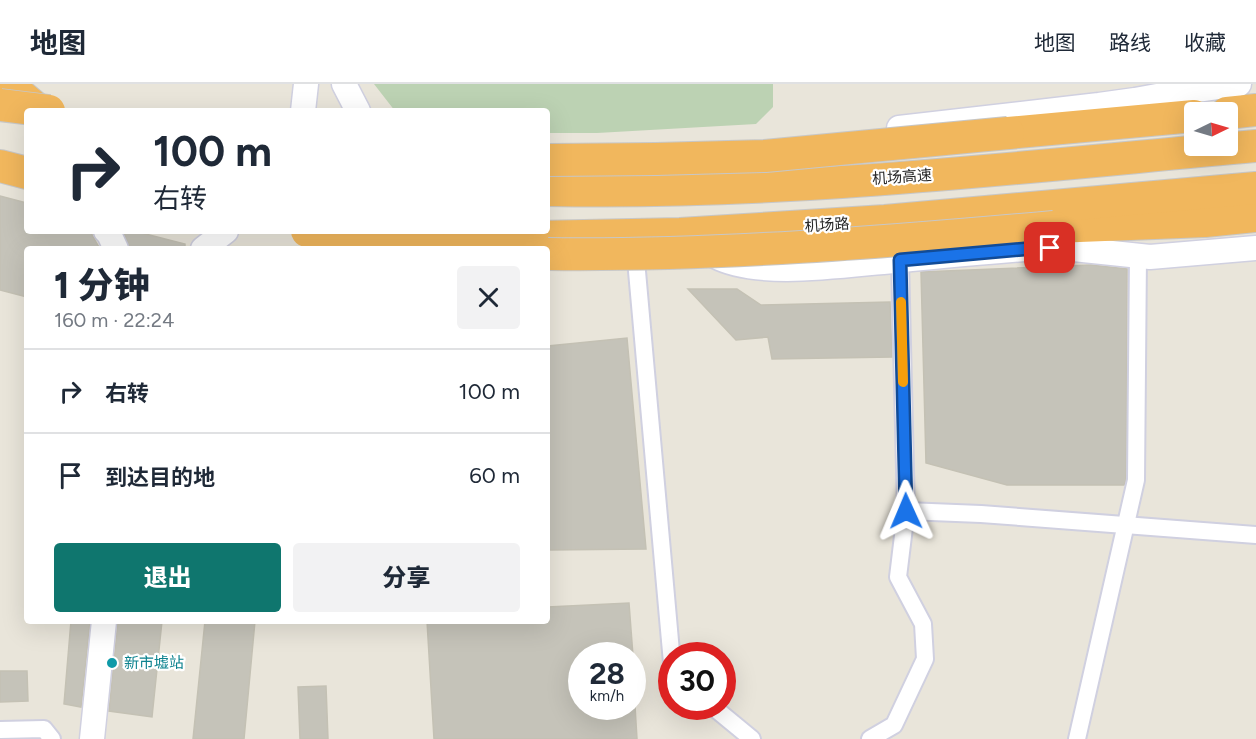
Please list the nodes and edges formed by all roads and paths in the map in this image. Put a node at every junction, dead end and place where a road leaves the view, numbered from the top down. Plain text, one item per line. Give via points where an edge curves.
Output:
1 (2, 84) edge
2 (306, 84) edge
3 (322, 84) edge
4 (344, 84) edge
5 (1239, 84) edge
6 (0, 104) edge
7 (28, 108) edge
8 (35, 108) edge
9 (303, 108) edge
10 (320, 108) edge
11 (356, 108) edge
12 (24, 110) edge
13 (1256, 110) edge
14 (1238, 112) edge
15 (1184, 117) edge
16 (0, 118) edge
17 (24, 123) edge
18 (1256, 141) edge
19 (1238, 142) edge
20 (1184, 146) edge
21 (1256, 146) edge
22 (550, 160) edge
23 (745, 179) junction
24 (1256, 181) edge
25 (550, 182) edge
26 (1256, 188) edge
27 (550, 190) edge
28 (1256, 216) edge
29 (550, 223) edge
30 (222, 234) edge
31 (326, 234) edge
32 (462, 234) edge
33 (680, 234) junction
34 (634, 236) junction
35 (207, 246) edge
36 (410, 246) edge
37 (1256, 248) edge
38 (550, 254) edge
39 (1138, 256) junction
40 (900, 260) junction
41 (906, 511) junction
42 (1125, 526) junction
43 (1256, 535) edge
44 (105, 624) edge
45 (111, 624) edge
46 (670, 642) edge
47 (729, 720) edge
48 (0, 730) edge
49 (52, 739) edge
50 (92, 739) edge
51 (99, 739) edge
52 (752, 739) edge
53 (870, 739) edge
54 (1077, 739) edge

1 - 8 highway
2 - 9 main road
3 - 10 main road
4 - 11 main road
5 - 23 main road via 1099,105 829,135 794,147
6 - 7 highway, bridge
6 - 12 highway
13 - 14 highway
15 - 22 highway, bridge via 765,156
16 - 17 highway
18 - 19 highway
20 - 23 highway
21 - 27 highway, 机场高速 via 784,184
23 - 25 highway
24 - 29 highway via 844,216 683,223
26 - 33 highway, 机场路 via 885,221
28 - 38 highway, bridge via 753,250
30 - 35 main road
31 - 36 highway, bridge
32 - 34 highway, 机场路
33 - 34 highway, 机场路
33 - 40 main road via 719,258 758,268
34 - 46 street
37 - 39 main road
39 - 40 main road via 1036,248
39 - 42 street via 1136,480
40 - 41 street
41 - 42 street
41 - 53 street via 898,577 923,624 925,659 894,725
42 - 43 street
42 - 54 street
44 - 50 main road
45 - 51 main road
47 - 52 street
48 - 49 street via 44,729

